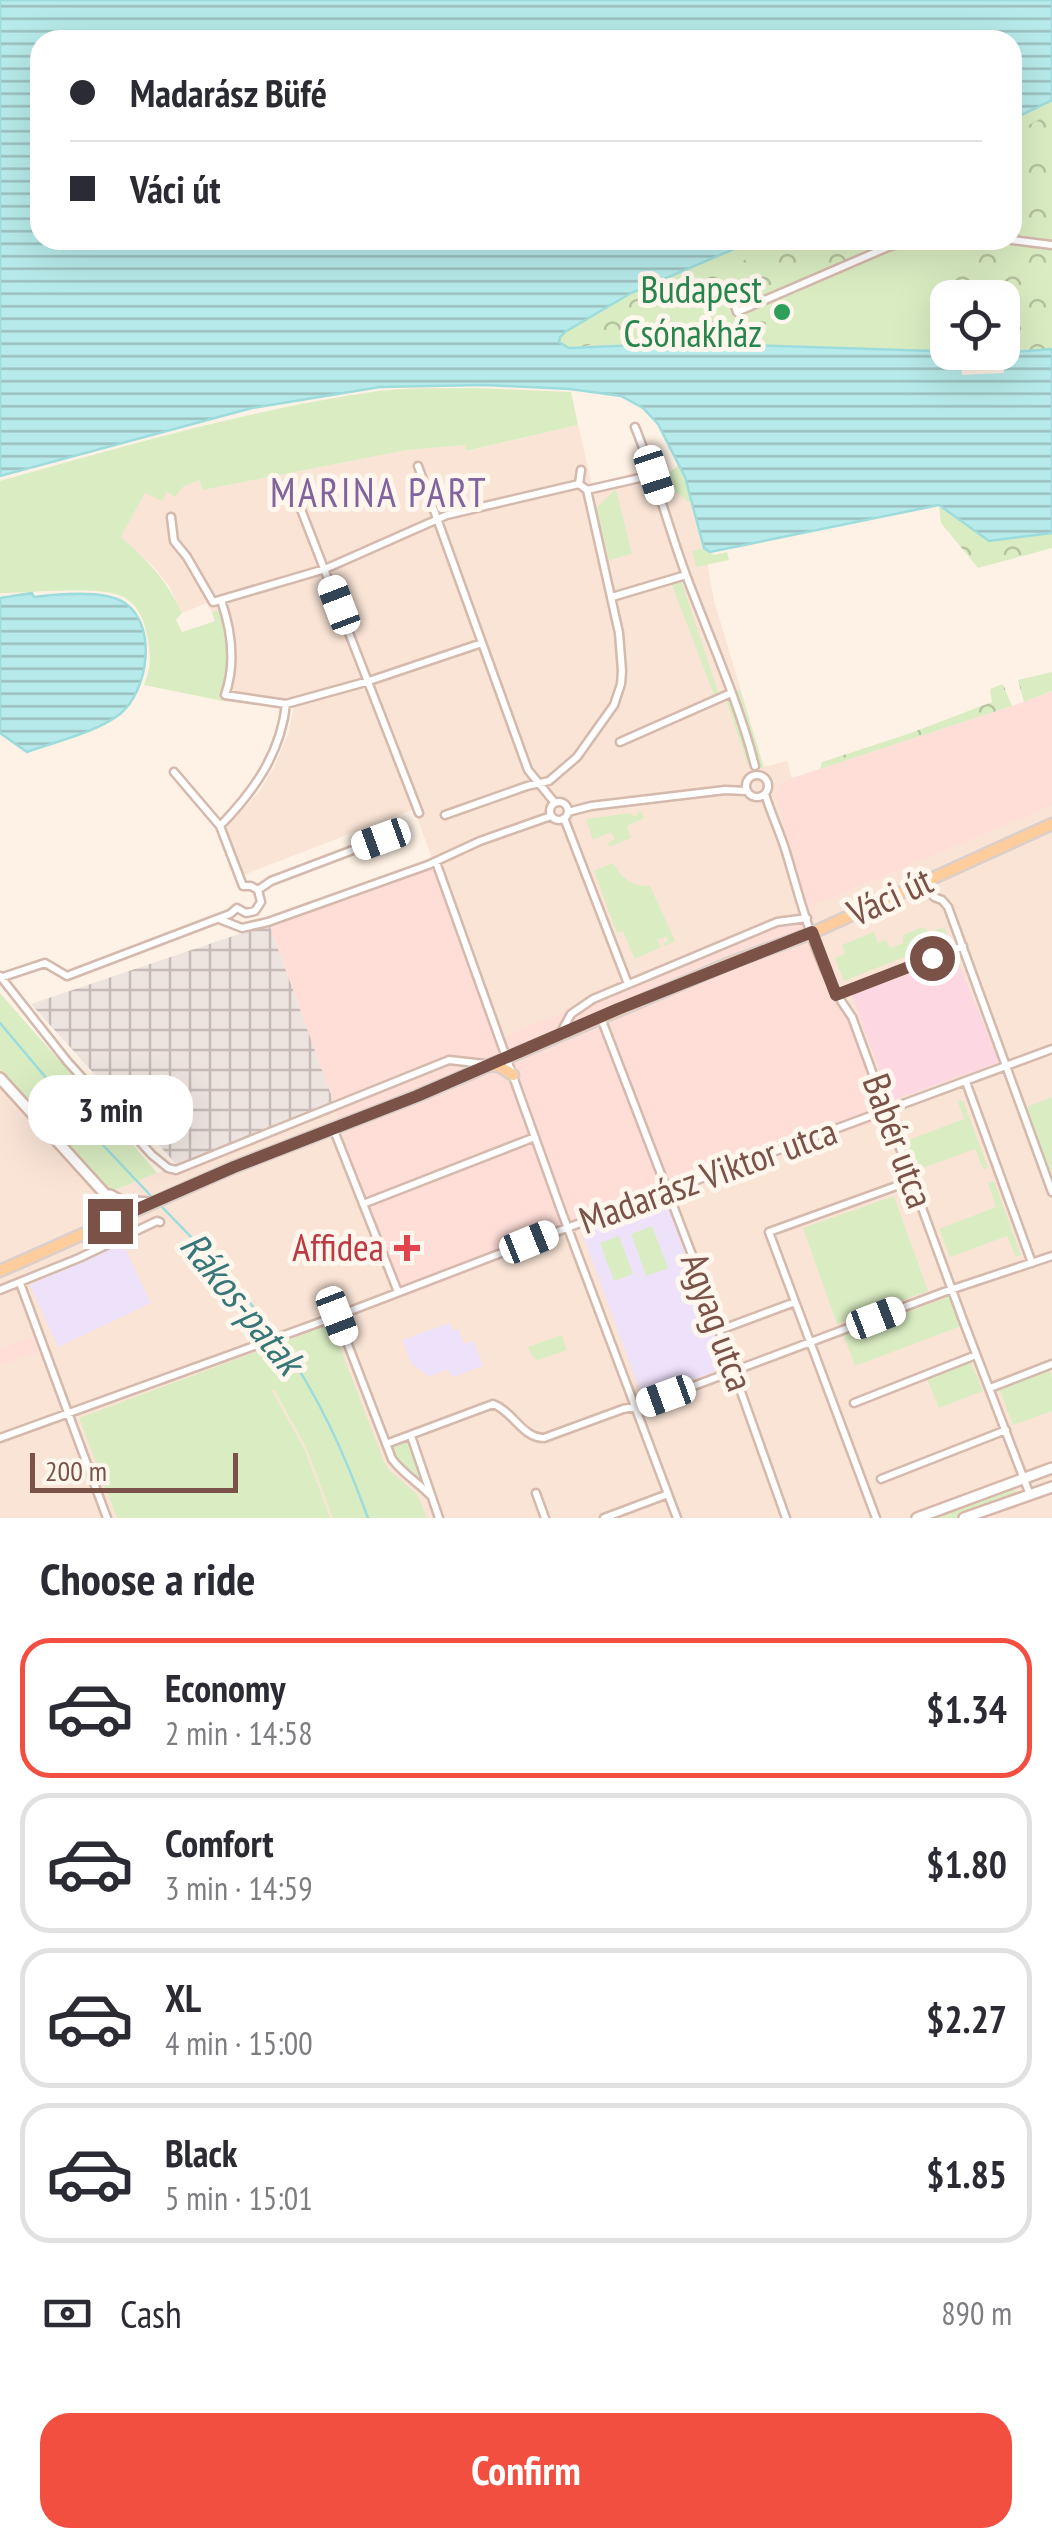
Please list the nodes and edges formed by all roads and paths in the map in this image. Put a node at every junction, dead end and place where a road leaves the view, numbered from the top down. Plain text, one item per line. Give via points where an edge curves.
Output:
1 (1022, 241) edge
2 (1052, 245) edge
3 (881, 250) edge
4 (732, 296) dead end
5 (737, 312) junction
6 (736, 321) dead end
7 (635, 427) dead end
8 (418, 466) dead end
9 (581, 470) dead end
10 (654, 475) junction
11 (579, 484) junction
12 (587, 490) junction
13 (296, 494) dead end
14 (172, 516) dead end
15 (438, 518) junction
16 (325, 568) junction
17 (686, 575) junction
18 (612, 598) junction
19 (217, 601) junction
20 (482, 644) junction
21 (369, 681) junction
22 (732, 693) junction
23 (286, 704) junction
24 (620, 742) dead end
25 (755, 766) dead end
26 (174, 772) dead end
27 (537, 783) junction
28 (746, 787) junction
29 (763, 795) junction
30 (552, 809) junction
31 (566, 812) junction
32 (419, 813) dead end
33 (444, 815) dead end
34 (1052, 824) edge
35 (220, 826) junction
36 (403, 831) dead end
37 (436, 862) junction
38 (258, 890) junction
39 (934, 897) dead end
40 (805, 914) junction
41 (219, 918) junction
42 (812, 932) junction
43 (963, 946) junction
44 (0, 978) edge
45 (628, 984) junction
46 (836, 995) junction
47 (600, 1017) junction
48 (560, 1034) junction
49 (1052, 1049) edge
50 (507, 1058) junction
51 (489, 1065) junction
52 (1006, 1066) junction
53 (514, 1075) junction
54 (0, 1078) edge
55 (966, 1082) junction
56 (887, 1111) junction
57 (332, 1127) junction
58 (536, 1137) junction
59 (914, 1180) junction
60 (668, 1191) junction
61 (103, 1192) junction
62 (1052, 1192) edge
63 (150, 1203) junction
64 (364, 1204) junction
65 (561, 1210) junction
66 (122, 1216) junction
67 (160, 1222) dead end
68 (568, 1228) junction
69 (556, 1232) junction
70 (1052, 1256) edge
71 (1032, 1262) junction
72 (0, 1271) edge
73 (20, 1282) junction
74 (0, 1290) edge
75 (952, 1290) junction
76 (398, 1292) junction
77 (796, 1302) junction
78 (337, 1316) junction
79 (720, 1330) junction
80 (811, 1342) junction
81 (976, 1354) junction
82 (1052, 1364) edge
83 (735, 1371) junction
84 (990, 1388) junction
85 (854, 1403) dead end
86 (635, 1406) junction
87 (68, 1412) junction
88 (1006, 1430) junction
89 (411, 1436) junction
90 (0, 1438) edge
91 (386, 1444) junction
92 (1052, 1468) edge
93 (882, 1478) dead end
94 (1024, 1479) junction
95 (1052, 1487) edge
96 (536, 1493) dead end
97 (668, 1494) junction
98 (1030, 1495) junction
99 (432, 1498) junction
100 (107, 1518) edge
101 (439, 1518) edge
102 (545, 1518) edge
103 (604, 1518) edge
104 (677, 1518) edge
105 (786, 1518) edge
106 (876, 1518) edge
107 (917, 1518) edge
108 (964, 1518) edge

1 - 2 street
3 - 5 street
4 - 5 street
5 - 6 street
7 - 10 street
8 - 15 street
9 - 11 street
10 - 12 street
10 - 17 street
11 - 12 street
11 - 15 street
12 - 18 street
13 - 16 street
14 - 19 street via 174,542
15 - 16 street
15 - 20 street
16 - 19 street
16 - 21 street
17 - 18 street
17 - 22 street
18 - 27 street via 622,656 618,695 577,757
19 - 23 street via 228,620 225,694
20 - 21 street
20 - 27 street
21 - 23 street
21 - 32 street
22 - 24 street
22 - 25 street
23 - 35 street via 264,772
26 - 35 street
27 - 30 street
27 - 33 street
28 - 29 street via 751,796
28 - 29 street via 751,776 761,775 768,782
28 - 31 street
29 - 40 street, Babér utca
30 - 31 street via 560,802
30 - 31 street via 556,820
30 - 37 street
31 - 45 street
34 - 42 main road, Váci út
35 - 38 street via 243,886
36 - 38 street
37 - 41 street via 268,922 242,928
37 - 50 street
38 - 41 street via 260,906
39 - 43 street via 948,908
40 - 42 street, Babér utca
40 - 45 street, Váci út
41 - 44 street via 67,976 45,963
42 - 46 street, Babér utca
42 - 47 main road, Váci út
43 - 46 street
43 - 52 street
44 - 51 street, Váci út via 152,1155 176,1170 450,1060
45 - 48 street, Váci út via 571,1014
46 - 56 street, Babér utca via 852,1017
47 - 48 main road, Váci út
47 - 60 street, Agyag utca
48 - 50 main road, Váci út
49 - 52 street, Madarász Viktor utca
50 - 51 main road, Váci út
50 - 53 street
51 - 53 main road
51 - 57 main road, Váci út
52 - 55 street, Madarász Viktor utca
52 - 62 street
53 - 58 street
54 - 61 street
55 - 56 street, Madarász Viktor utca
55 - 71 street
56 - 59 street, Babér utca
56 - 60 street, Madarász Viktor utca
57 - 63 main road, Váci út
57 - 64 street
58 - 64 street
58 - 65 street
59 - 75 street, Babér utca
59 - 77 street via 769,1232
60 - 68 street, Madarász Viktor utca
60 - 79 street, Agyag utca
61 - 63 street
61 - 66 street
63 - 66 main road, Váci út
64 - 76 street
65 - 68 street
65 - 69 street
66 - 72 main road, Váci út
67 - 73 street
68 - 69 street, Madarász Viktor utca
68 - 86 street
69 - 76 street, Madarász Viktor utca
70 - 71 street
71 - 75 street
73 - 74 street
73 - 87 street
75 - 80 street
75 - 81 street, Babér utca
76 - 78 street, Madarász Viktor utca
77 - 79 street
77 - 80 street
78 - 87 street, Madarász Viktor utca
78 - 91 street
79 - 83 street, Agyag utca
80 - 83 street
80 - 106 street
81 - 84 street, Babér utca
81 - 85 street
82 - 84 street
83 - 86 street
83 - 105 street, Agyag utca
84 - 88 street, Babér utca
86 - 89 street via 536,1439 493,1404
86 - 97 street
87 - 90 street, Madarász Viktor utca
87 - 100 street
88 - 93 street
88 - 94 street, Babér utca
89 - 91 street
89 - 99 street
91 - 99 street via 397,1466
92 - 94 street
94 - 98 street, Babér utca
94 - 107 street
95 - 98 street
96 - 102 street
97 - 103 street
97 - 104 street
98 - 108 street
99 - 101 street

